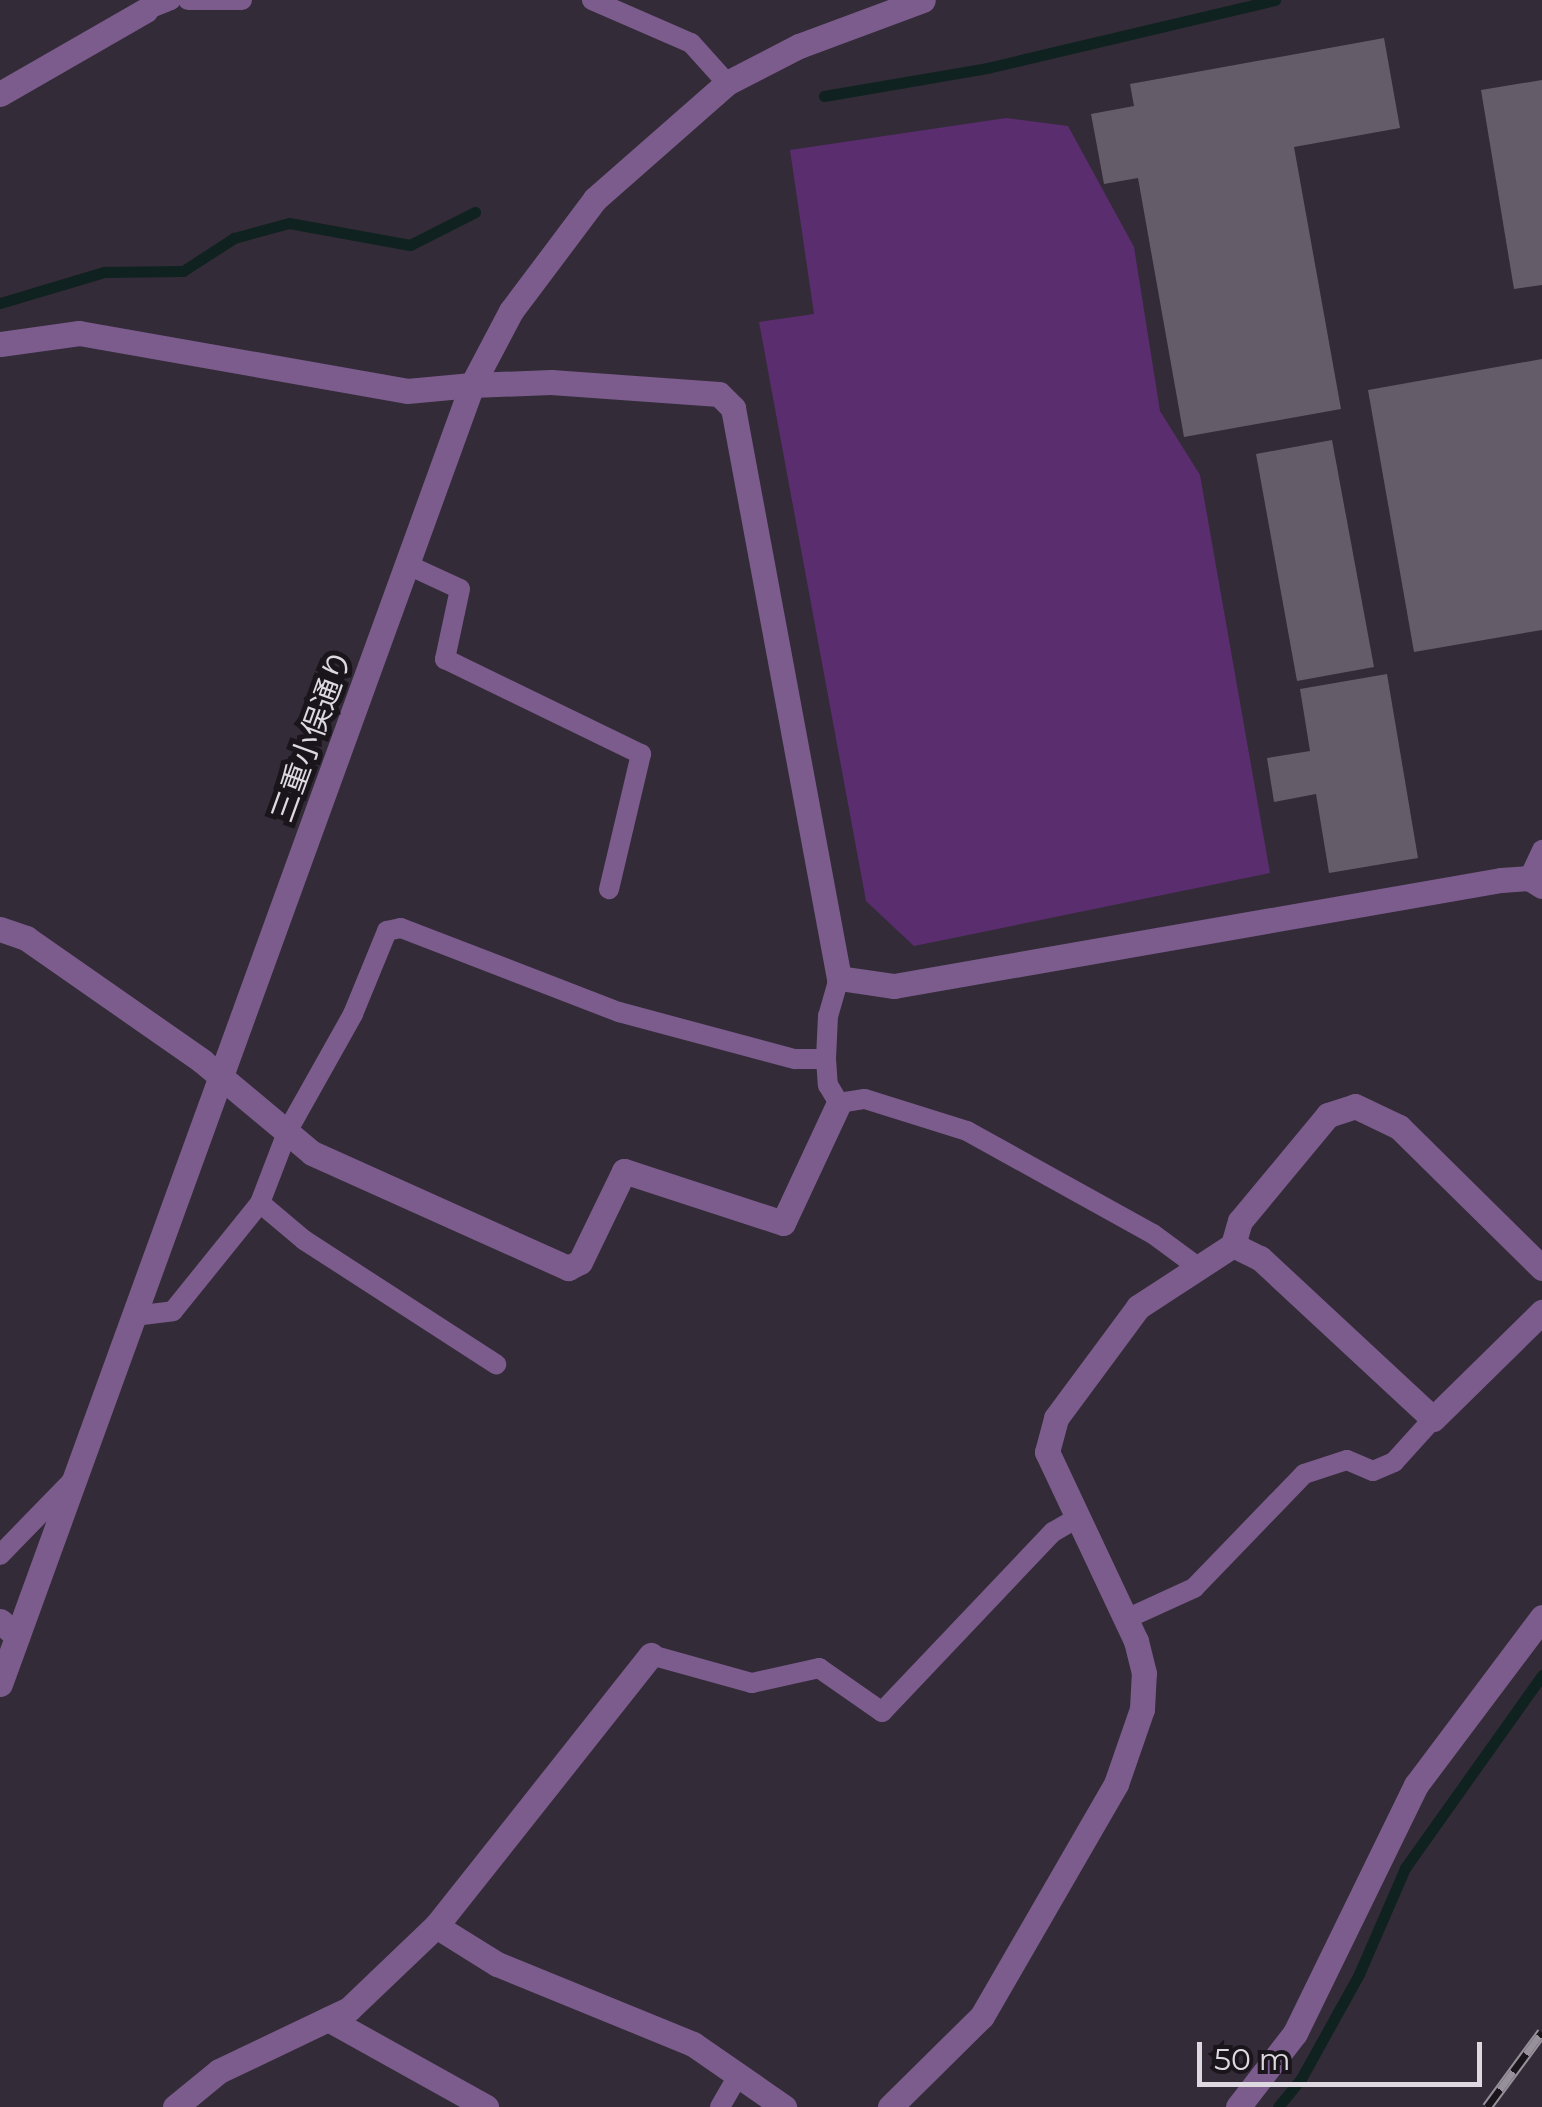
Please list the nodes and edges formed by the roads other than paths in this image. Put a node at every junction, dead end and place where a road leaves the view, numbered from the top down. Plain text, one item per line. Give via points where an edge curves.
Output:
1 (171, 0) edge
2 (188, 0) edge
3 (242, 0) edge
4 (592, 0) edge
5 (923, 0) edge
6 (879, 6) edge
7 (146, 10) joint
8 (727, 83) junction
9 (0, 94) edge
10 (0, 344) edge
11 (472, 386) junction
12 (408, 565) junction
13 (1542, 850) edge
14 (1536, 882) edge
15 (609, 889) dead end
16 (0, 929) edge
17 (840, 978) junction
18 (826, 1059) junction
19 (223, 1082) junction
20 (839, 1102) junction
21 (288, 1130) junction
22 (260, 1202) junction
23 (1234, 1245) junction
24 (1194, 1265) junction
25 (1542, 1268) edge
26 (1542, 1312) edge
27 (134, 1316) junction
28 (496, 1364) dead end
29 (1433, 1419) junction
30 (71, 1482) junction
31 (1074, 1520) junction
32 (0, 1556) edge
33 (1542, 1617) edge
34 (1126, 1619) junction
35 (8, 1628) edge
36 (652, 1655) joint
37 (0, 1684) edge
38 (436, 1926) junction
39 (328, 2019) junction
40 (736, 2079) junction
41 (175, 2107) edge
42 (486, 2107) edge
43 (720, 2107) edge
44 (784, 2107) edge
45 (890, 2107) edge
46 (1238, 2107) edge

1 - 7 lane
2 - 3 lane
4 - 8 lane via 691,44
5 - 6 street, 三重小俣通り
6 - 8 street, 三重小俣通り
7 - 9 street
8 - 11 street, 三重小俣通り via 594,199 511,311
10 - 11 street via 79,333 408,391
11 - 12 street, 三重小俣通り
11 - 17 street via 551,382 719,394 733,408
12 - 15 lane via 460,589 446,659 641,754
12 - 19 street, 三重小俣通り
13 - 14 lane
14 - 17 street via 894,986
16 - 19 street via 26,938
17 - 18 lane via 828,1016
18 - 20 lane via 828,1085
18 - 21 lane via 795,1058 619,1012 401,928 387,931 352,1014
19 - 21 street
19 - 27 street, 三重小俣通り
20 - 21 street via 783,1222 624,1171 580,1262 568,1268 312,1153
20 - 24 lane via 865,1099 967,1132 1153,1234
21 - 22 lane
22 - 27 lane via 172,1311
22 - 28 lane via 304,1240
23 - 24 street
23 - 25 street via 1240,1221 1328,1115 1355,1106 1398,1127
23 - 29 street via 1260,1258
24 - 31 street via 1138,1307 1056,1418 1048,1452
26 - 29 street
27 - 30 street, 三重小俣通り
29 - 34 lane via 1394,1462 1373,1471 1347,1460 1304,1474 1194,1588
30 - 32 lane
30 - 35 street, 三重小俣通り
31 - 34 street
31 - 36 lane via 1052,1532 882,1712 818,1668 752,1683
33 - 46 street via 1416,1785 1295,2033
34 - 45 street via 1144,1673 1142,1708 1116,1784 982,2016
35 - 37 street, 三重小俣通り
36 - 38 street
38 - 39 street via 349,2009
38 - 40 street via 497,1964 693,2044
39 - 41 street via 219,2070
39 - 42 street
40 - 43 lane
40 - 44 street

